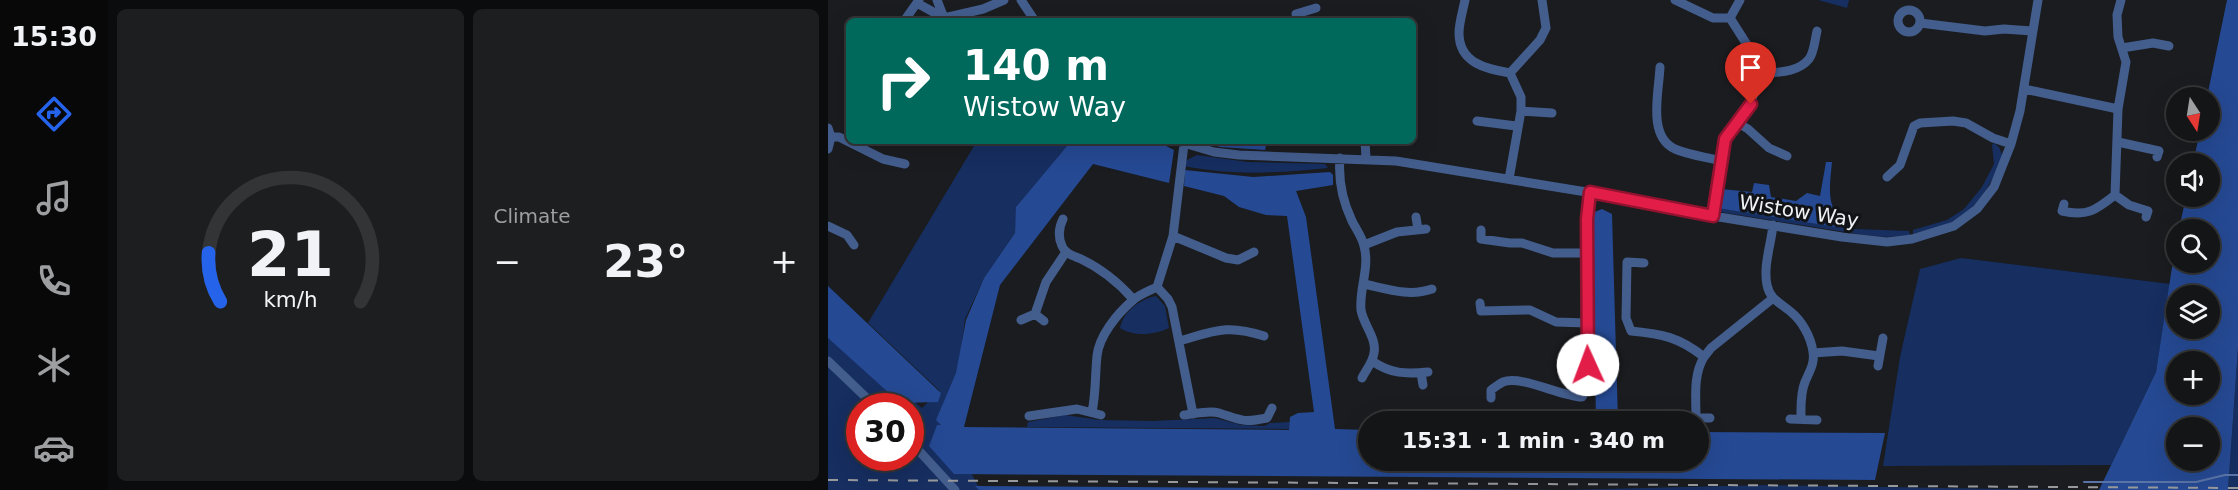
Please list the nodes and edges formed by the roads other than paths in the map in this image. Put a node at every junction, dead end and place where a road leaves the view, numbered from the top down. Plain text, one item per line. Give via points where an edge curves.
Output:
1 (937, 0) edge
2 (1004, 0) edge
3 (1021, 0) edge
4 (1465, 0) edge
5 (1542, 0) edge
6 (1675, 0) edge
7 (1740, 0) edge
8 (2038, 0) edge
9 (2121, 0) edge
10 (918, 2) edge
11 (1296, 14) dead end
12 (906, 18) edge
13 (943, 18) edge
14 (945, 18) edge
15 (949, 18) edge
16 (1033, 18) edge
17 (1311, 18) edge
18 (1730, 18) junction
19 (1920, 23) dead end
20 (1817, 31) dead end
21 (2032, 31) junction
22 (2169, 46) dead end
23 (2122, 48) junction
24 (1660, 67) dead end
25 (1510, 73) junction
26 (1758, 75) junction
27 (2024, 89) junction
28 (2118, 110) junction
29 (1521, 111) junction
30 (1552, 113) dead end
31 (1477, 121) dead end
32 (1738, 123) junction
33 (1516, 126) junction
34 (830, 133) edge
35 (846, 139) edge
36 (2118, 141) junction
37 (856, 144) edge
38 (1180, 144) edge
39 (1185, 144) edge
40 (1365, 144) edge
41 (2011, 144) junction
42 (828, 148) edge
43 (892, 150) dead end
44 (2159, 151) dead end
45 (1787, 156) dead end
46 (1340, 158) junction
47 (1366, 158) junction
48 (889, 160) junction
49 (1721, 161) junction
50 (905, 164) dead end
51 (1900, 165) junction
52 (1910, 172) dead end
53 (1887, 177) dead end
54 (1509, 180) junction
55 (1590, 192) junction
56 (2115, 195) junction
57 (2064, 204) dead end
58 (2148, 211) dead end
59 (1713, 216) junction
60 (1416, 217) dead end
61 (1063, 219) dead end
62 (1773, 225) junction
63 (828, 226) edge
64 (1173, 236) junction
65 (1481, 238) dead end
66 (854, 245) dead end
67 (1364, 245) junction
68 (1066, 252) junction
69 (1254, 252) dead end
70 (1586, 253) junction
71 (1644, 263) dead end
72 (1364, 284) junction
73 (1156, 287) junction
74 (1772, 299) junction
75 (1133, 300) junction
76 (1424, 303) dead end
77 (1481, 311) dead end
78 (1035, 314) junction
79 (1021, 320) dead end
80 (1044, 321) dead end
81 (1586, 323) junction
82 (1264, 336) dead end
83 (1883, 338) dead end
84 (1179, 341) junction
85 (1814, 353) junction
86 (1879, 356) junction
87 (1704, 357) junction
88 (828, 361) edge
89 (1372, 361) junction
90 (1878, 366) dead end
91 (1362, 378) dead end
92 (1422, 385) dead end
93 (1489, 391) dead end
94 (861, 393) edge
95 (1272, 408) dead end
96 (1696, 411) edge
97 (1029, 416) dead end
98 (1817, 420) dead end
99 (924, 456) edge
100 (955, 490) edge

1 - 14 street
2 - 15 street
3 - 16 street
4 - 25 street via 1459,34 1463,52 1473,63
5 - 25 street via 1546,28
6 - 18 street via 1713,18
7 - 18 street
8 - 21 street, Wistow Way
9 - 23 street via 2117,15
10 - 12 street
10 - 13 street
11 - 17 street via 1312,9
18 - 26 street via 1751,51
19 - 21 street via 1986,31
20 - 26 street via 1810,58 1802,65
21 - 27 street, Wistow Way
22 - 23 street via 2153,43
23 - 28 street via 2126,62
24 - 49 street via 1657,115 1666,143
25 - 29 street via 1521,97
26 - 32 street via 1751,104
27 - 28 street
27 - 41 street, Wistow Way
28 - 36 street
29 - 30 street
29 - 33 street
31 - 33 street
32 - 45 street via 1769,148
32 - 49 street via 1725,139
33 - 54 street
34 - 35 street
34 - 42 street
36 - 44 street
36 - 56 street
37 - 48 street
38 - 64 street
39 - 46 street, Wistow Way via 1239,155
40 - 47 street
41 - 51 street via 1966,123 1920,123 1914,126
41 - 62 street, Wistow Way via 1994,188 1977,209 1940,232 1887,242
43 - 48 street
46 - 47 street, Wistow Way
46 - 67 street via 1339,183
47 - 54 street, Wistow Way
48 - 50 street
49 - 59 street
51 - 52 street
51 - 53 street
54 - 55 street, Wistow Way
55 - 59 street, Wistow Way
55 - 70 street
56 - 57 street via 2096,210 2078,215 2062,211
56 - 58 street
59 - 62 street, Wistow Way
60 - 67 street via 1422,229 1397,232
61 - 68 street via 1059,234
62 - 74 street via 1766,266
63 - 66 street via 850,232
64 - 69 street via 1226,258 1238,260
64 - 73 street
65 - 70 street via 1522,243 1553,253
67 - 72 street
68 - 75 street via 1107,274
68 - 78 street via 1046,282
70 - 81 street
71 - 87 street via 1627,262 1626,318 1631,331 1664,334
72 - 76 street via 1398,292 1427,291
72 - 89 street via 1361,313 1373,342
73 - 75 street
73 - 84 street via 1172,307
74 - 85 street via 1803,325
74 - 87 street
75 - 97 street via 1097,353 1097,414 1077,409
77 - 81 street via 1530,310 1556,322
78 - 79 street
78 - 80 street
81 - 93 street via 1588,386 1582,397 1527,381 1505,381
82 - 84 street via 1226,329
83 - 86 street
84 - 95 street via 1189,415 1218,413 1252,421 1266,418
85 - 86 street via 1842,351
85 - 98 street via 1796,419
86 - 90 street
87 - 96 street via 1696,380
88 - 94 street
89 - 91 street
89 - 92 street via 1384,370 1424,372
99 - 100 street

